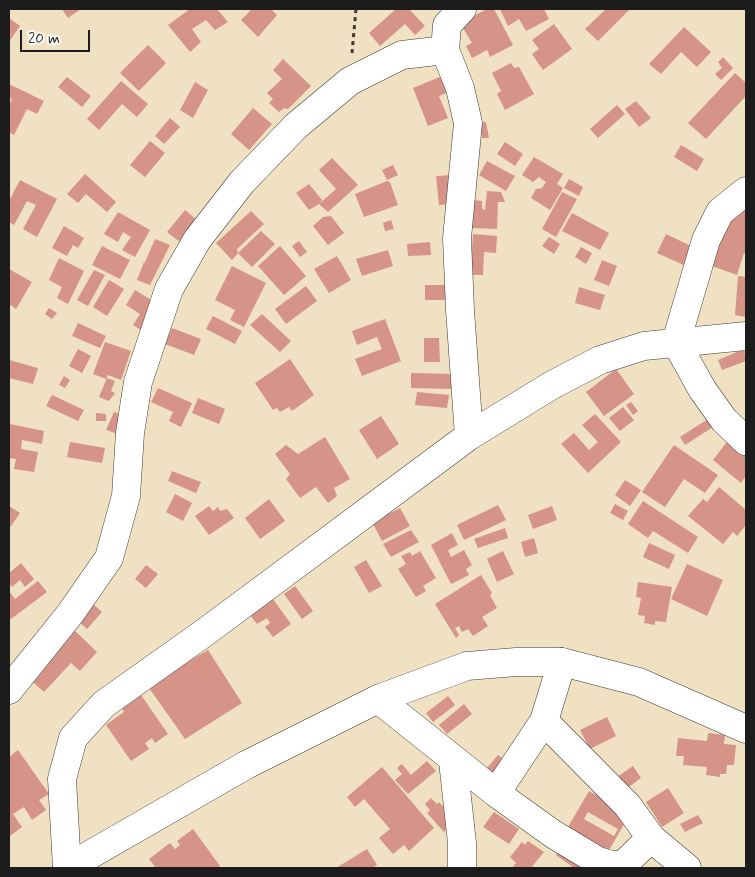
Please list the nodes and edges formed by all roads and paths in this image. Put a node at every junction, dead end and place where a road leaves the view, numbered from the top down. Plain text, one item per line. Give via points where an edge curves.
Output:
1 (356, 9) edge
2 (462, 9) edge
3 (445, 50) junction
4 (350, 81) junction
5 (746, 191) edge
6 (746, 336) edge
7 (676, 342) junction
8 (469, 436) junction
9 (746, 442) edge
10 (562, 662) junction
11 (9, 690) edge
12 (378, 698) junction
13 (544, 720) junction
14 (746, 729) edge
15 (453, 761) junction
16 (496, 793) junction
17 (651, 838) junction
18 (67, 868) edge
19 (462, 868) edge
20 (687, 868) edge

1 - 4 path
2 - 3 street via 447,25
3 - 4 street via 402,56
3 - 8 street via 460,88 468,123 457,238
4 - 11 street via 296,126 242,182 197,240 169,289 138,382 130,433 126,496 109,558 70,614
5 - 7 street via 720,212 706,240
6 - 7 street
7 - 8 street via 644,346 600,360
7 - 9 street via 702,389 724,420
8 - 18 street via 104,704 73,738 62,779
10 - 12 street via 467,666
10 - 13 street
10 - 14 street via 640,682
12 - 15 street
12 - 18 street via 246,765
13 - 16 street
13 - 17 street via 628,806
15 - 16 street
15 - 19 street
16 - 17 street via 553,834 598,861 611,865 623,865
17 - 20 street

